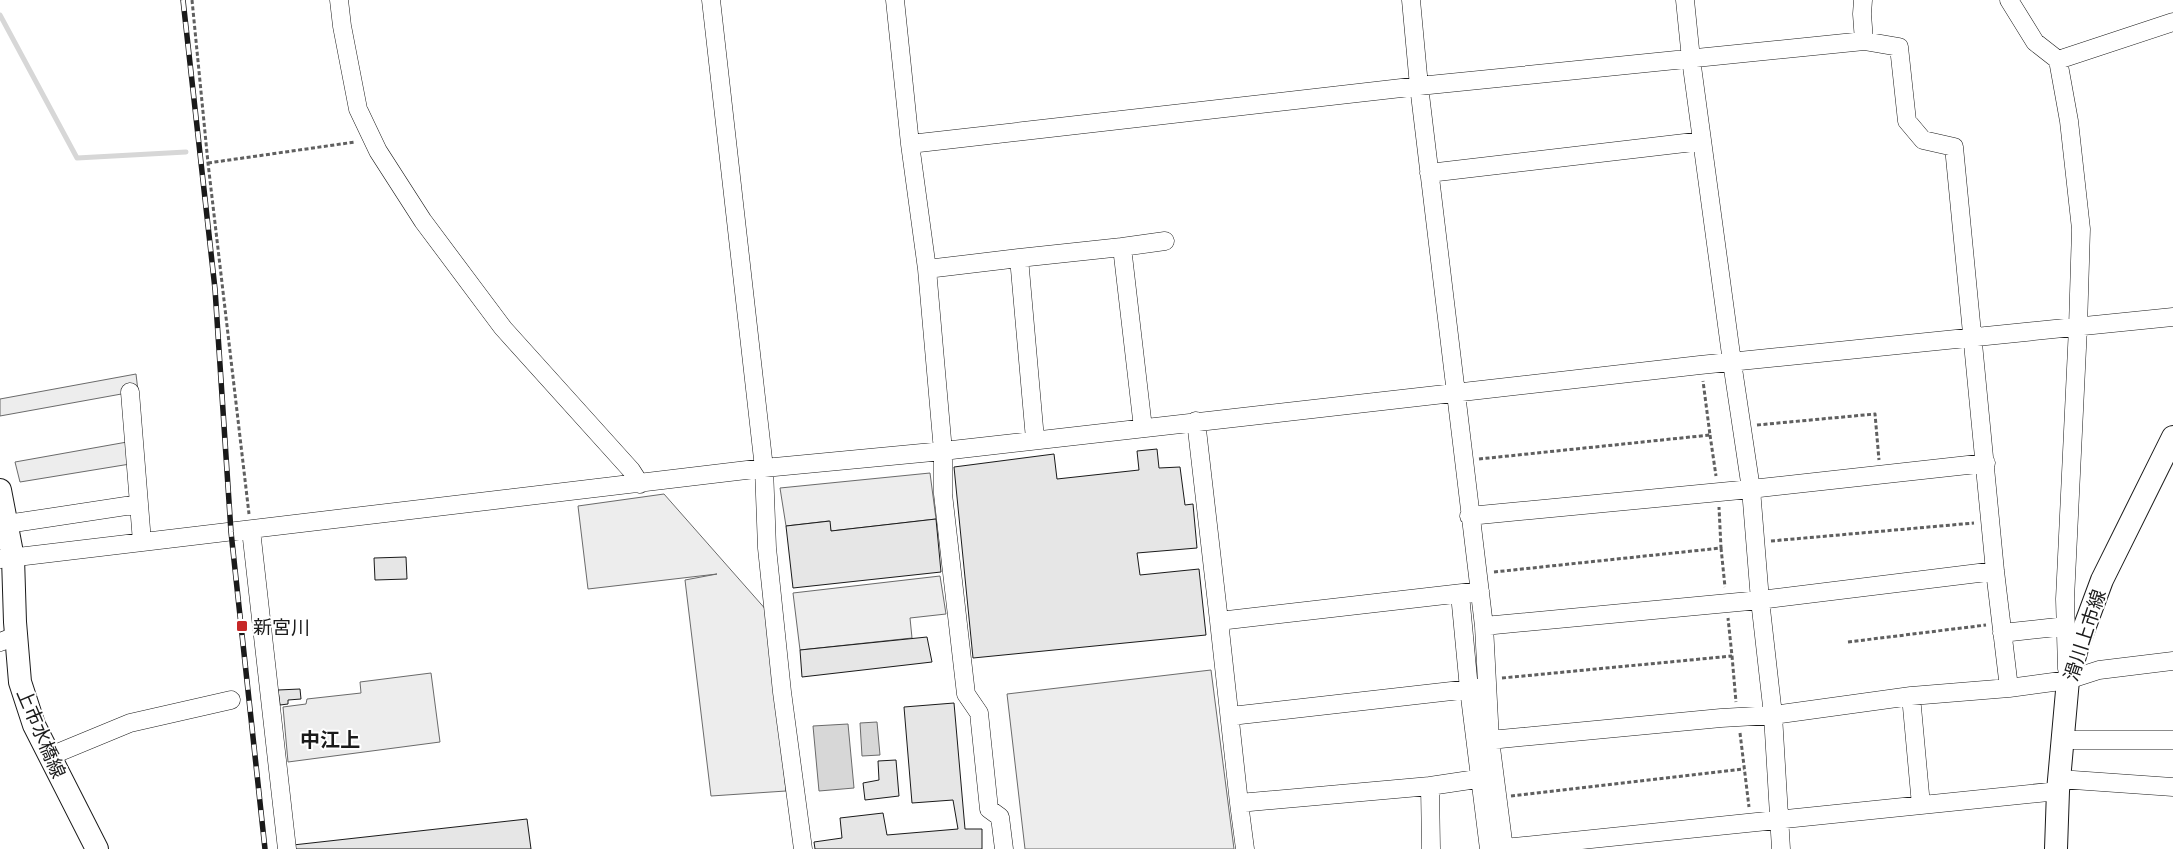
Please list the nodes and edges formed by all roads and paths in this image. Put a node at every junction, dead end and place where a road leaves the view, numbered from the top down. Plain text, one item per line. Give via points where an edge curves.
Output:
1 (192, 0) edge
2 (339, 0) edge
3 (711, 0) edge
4 (895, 0) edge
5 (1411, 0) edge
6 (1685, 0) edge
7 (1863, 0) edge
8 (2009, 0) edge
9 (2173, 22) edge
10 (1864, 41) junction
11 (1691, 58) junction
12 (2058, 60) junction
13 (1419, 86) junction
14 (371, 139) junction
15 (1702, 141) junction
16 (910, 144) junction
17 (208, 163) junction
18 (1429, 173) junction
19 (1165, 241) dead end
20 (1122, 247) junction
21 (1019, 258) junction
22 (927, 269) junction
23 (2173, 317) edge
24 (2078, 327) junction
25 (1973, 338) junction
26 (1732, 362) junction
27 (1700, 365) junction
28 (130, 392) dead end
29 (1456, 393) junction
30 (1196, 421) junction
31 (1742, 427) junction
32 (1143, 428) junction
33 (1710, 435) junction
34 (2173, 437) edge
35 (1036, 439) junction
36 (943, 451) junction
37 (1463, 460) junction
38 (1986, 463) junction
39 (764, 468) junction
40 (1880, 474) junction
41 (640, 484) junction
42 (1751, 489) junction
43 (0, 490) edge
44 (1718, 492) junction
45 (139, 504) junction
46 (1469, 516) junction
47 (1990, 521) junction
48 (7, 524) junction
49 (251, 530) junction
50 (142, 542) junction
51 (1756, 542) junction
52 (1721, 548) junction
53 (6, 558) edge
54 (1995, 571) junction
55 (1478, 574) junction
56 (1480, 592) junction
57 (1460, 594) junction
58 (1760, 600) junction
59 (1726, 603) junction
60 (1219, 621) junction
61 (1484, 626) junction
62 (2066, 626) junction
63 (2002, 628) junction
64 (8, 639) edge
65 (1848, 642) dead end
66 (1732, 656) junction
67 (2173, 661) edge
68 (2068, 680) junction
69 (1487, 683) junction
70 (2009, 688) junction
71 (1469, 689) junction
72 (1911, 696) junction
73 (231, 700) dead end
74 (1773, 715) junction
75 (1231, 716) junction
76 (1738, 717) junction
77 (1490, 740) junction
78 (2062, 740) junction
79 (2173, 740) edge
80 (50, 756) junction
81 (1744, 769) junction
82 (1488, 777) junction
83 (2058, 785) junction
84 (1430, 786) junction
85 (2173, 787) edge
86 (1498, 798) junction
87 (1239, 803) junction
88 (1922, 805) junction
89 (1778, 820) junction
90 (1750, 823) junction
91 (97, 849) edge
92 (287, 849) edge
93 (803, 849) edge
94 (1004, 849) edge
95 (1245, 849) edge
96 (1431, 849) edge
97 (1499, 849) edge
98 (1781, 849) edge
99 (2056, 849) edge

1 - 17 path
2 - 14 street via 358,109
3 - 39 street
4 - 16 street
5 - 13 street
6 - 11 street
7 - 10 street
8 - 12 street via 2035,42
9 - 12 street
10 - 11 street
10 - 25 street via 1899,47 1907,120 1922,140 1954,147
11 - 13 street
11 - 15 street
12 - 24 street via 2070,120 2081,229
13 - 16 street
13 - 18 street
14 - 17 path
14 - 41 street via 423,221 503,328
15 - 18 street
15 - 26 street
16 - 22 street
17 - 49 path
18 - 29 street
19 - 20 street
20 - 21 street
20 - 32 street
21 - 22 street
21 - 35 street
22 - 36 street
23 - 24 street
24 - 25 street
24 - 62 street
25 - 26 street
25 - 38 street
26 - 27 street
26 - 31 street
27 - 29 street
27 - 33 path
28 - 45 street
29 - 30 street
29 - 37 street
30 - 32 street
30 - 60 street
31 - 40 path via 1875,414
31 - 42 street
32 - 35 street
33 - 37 path
33 - 44 path
34 - 68 main road, 滑川上市線 via 2102,580 2078,642
35 - 36 street
36 - 39 street
36 - 94 street via 943,494 966,694 979,713 989,809 1000,817
37 - 46 street
38 - 40 street
38 - 47 street
39 - 41 street
39 - 93 street via 767,548
40 - 42 street
41 - 49 street
42 - 44 street
42 - 51 street
43 - 48 main road, 上市水橋線
44 - 46 street
44 - 52 path
45 - 48 street
45 - 50 street
46 - 55 street
47 - 51 path
47 - 54 street
48 - 53 main road, 上市水橋線
49 - 50 street
49 - 92 street
50 - 53 street
51 - 58 street
52 - 55 path
52 - 59 path
53 - 64 main road, 上市水橋線
54 - 58 street
54 - 63 street
55 - 56 street
56 - 57 street
56 - 61 street
57 - 60 street
57 - 71 street
58 - 59 street
58 - 74 street
59 - 61 street
59 - 66 path
60 - 75 street
61 - 69 street
62 - 63 street
62 - 68 street
63 - 65 path
63 - 70 street
64 - 80 main road, 上市水橋線 via 34,724
66 - 69 path
66 - 76 path
67 - 68 street via 2099,670
68 - 70 street
68 - 78 main road, 滑川上市線
69 - 71 street
69 - 77 street
70 - 72 street
71 - 75 street
71 - 82 street
72 - 74 street
72 - 88 street
73 - 80 street via 130,723
74 - 76 street
74 - 89 street
75 - 87 street
76 - 77 street
76 - 81 path
77 - 82 street
78 - 79 street
78 - 83 main road, 滑川上市線
80 - 91 main road, 上市水橋線
81 - 86 path
81 - 90 path
82 - 84 street
82 - 86 street
82 - 97 street
83 - 85 street
83 - 88 street
83 - 99 main road, 滑川上市線
84 - 87 street
84 - 96 street
86 - 97 street
87 - 95 street
88 - 89 street
89 - 90 street
89 - 98 street
90 - 97 street

